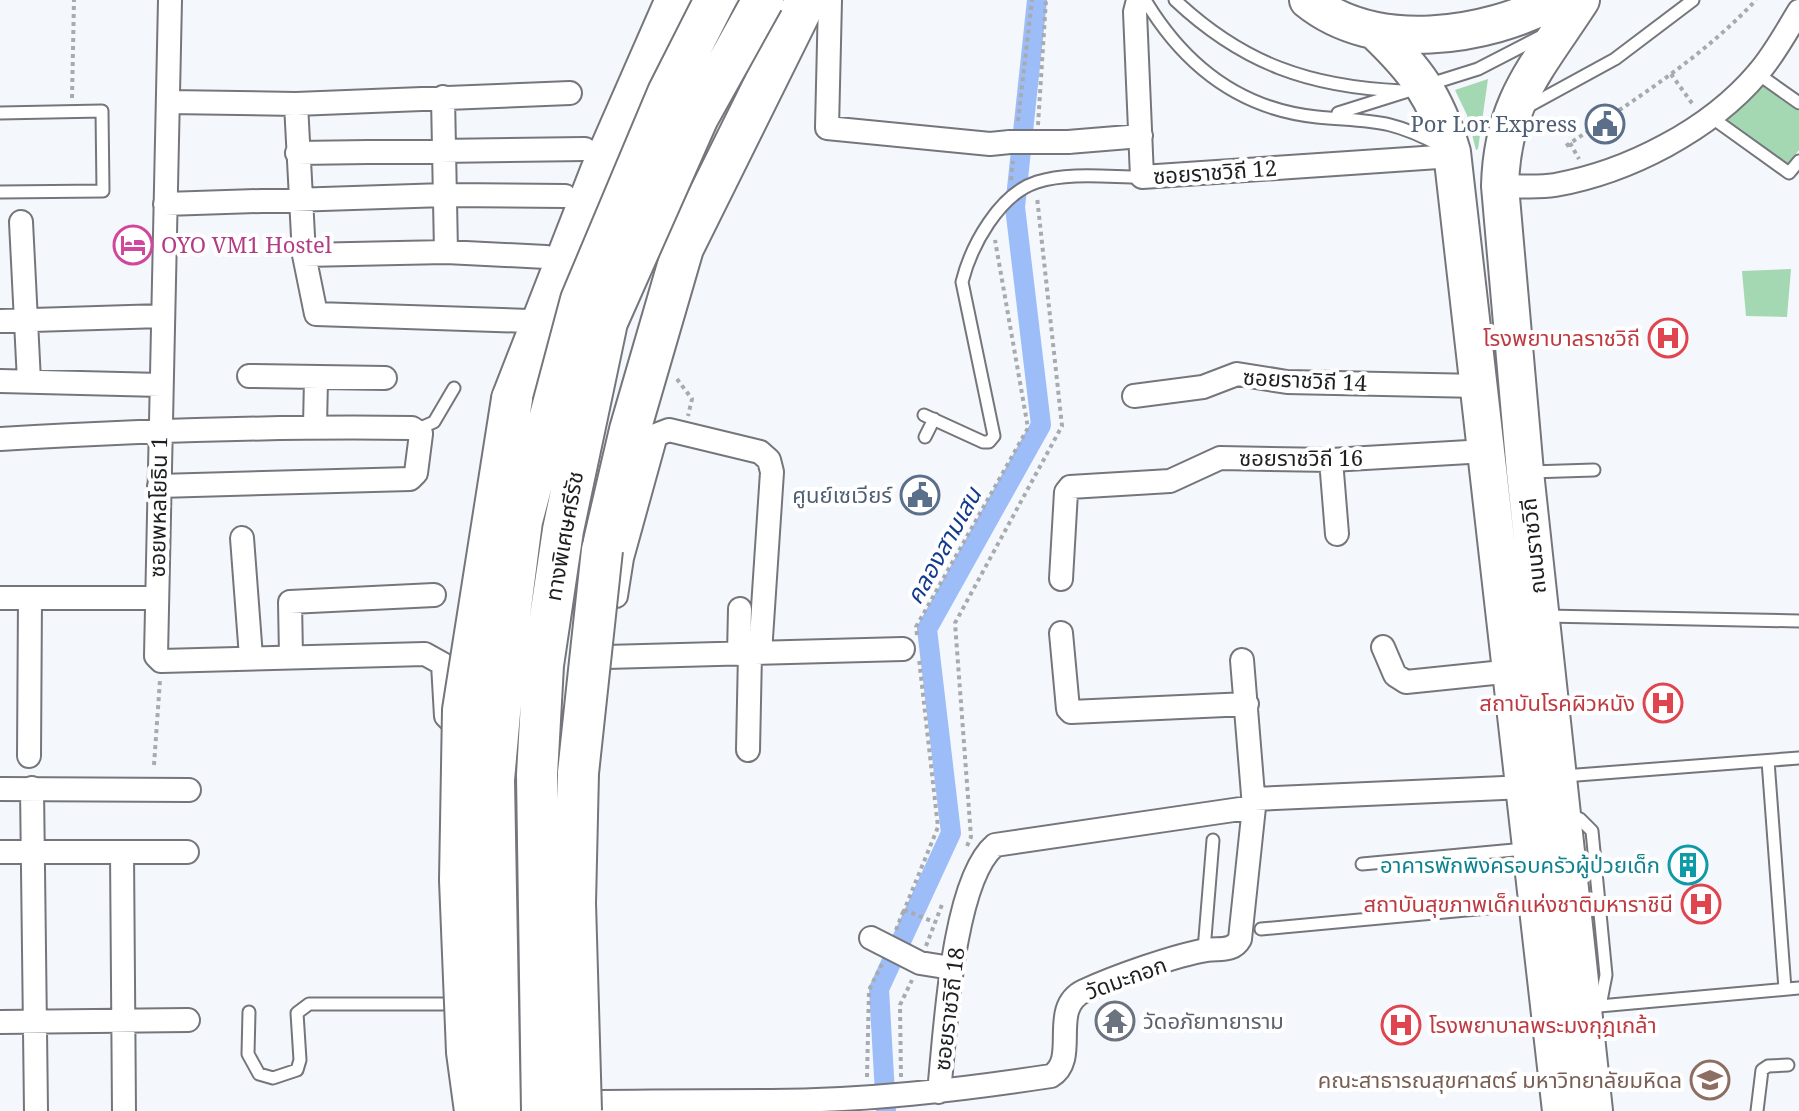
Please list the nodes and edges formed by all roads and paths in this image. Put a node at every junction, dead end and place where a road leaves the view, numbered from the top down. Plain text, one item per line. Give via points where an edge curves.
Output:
1 (74, 0) edge
2 (170, 0) edge
3 (676, 0) edge
4 (763, 0) edge
5 (806, 0) edge
6 (830, 0) edge
7 (1032, 0) edge
8 (1046, 0) edge
9 (1138, 0) edge
10 (1145, 0) edge
11 (1175, 0) edge
12 (1693, 0) edge
13 (1756, 0) edge
14 (1307, 3) edge
15 (1568, 7) edge
16 (1799, 11) edge
17 (720, 12) edge
18 (1375, 31) junction
19 (704, 67) dead end
20 (1671, 73) junction
21 (1758, 74) junction
22 (1418, 88) junction
23 (570, 93) dead end
24 (649, 96) dead end
25 (443, 97) junction
26 (169, 102) junction
27 (1799, 103) edge
28 (296, 104) junction
29 (1692, 104) dead end
30 (71, 111) junction
31 (0, 113) edge
32 (1322, 117) junction
33 (1711, 117) junction
34 (1509, 119) junction
35 (726, 127) junction
36 (1141, 136) junction
37 (1038, 138) dead end
38 (1014, 143) junction
39 (585, 149) dead end
40 (444, 150) junction
41 (297, 153) junction
42 (1453, 154) junction
43 (1799, 161) edge
44 (1581, 163) dead end
45 (1142, 177) junction
46 (1011, 182) dead end
47 (1036, 182) junction
48 (1500, 186) junction
49 (0, 192) edge
50 (445, 195) junction
51 (300, 201) junction
52 (165, 204) junction
53 (582, 210) junction
54 (992, 219) junction
55 (21, 222) dead end
56 (446, 252) junction
57 (304, 255) junction
58 (546, 257) dead end
59 (162, 316) junction
60 (0, 321) edge
61 (26, 321) junction
62 (529, 321) dead end
63 (249, 376) dead end
64 (385, 378) dead end
65 (316, 379) junction
66 (677, 379) dead end
67 (0, 381) edge
68 (29, 381) junction
69 (161, 385) junction
70 (1479, 386) junction
71 (454, 388) dead end
72 (1134, 396) dead end
73 (692, 399) dead end
74 (315, 426) junction
75 (418, 429) junction
76 (160, 430) junction
77 (925, 437) dead end
78 (0, 439) edge
79 (1486, 451) junction
80 (1331, 460) junction
81 (1594, 470) dead end
82 (1525, 472) junction
83 (159, 486) junction
84 (1337, 534) dead end
85 (242, 538) dead end
86 (1061, 579) dead end
87 (434, 595) dead end
88 (0, 598) edge
89 (30, 598) junction
90 (156, 598) junction
91 (740, 609) dead end
92 (1541, 616) junction
93 (1799, 621) edge
94 (1061, 633) dead end
95 (1383, 647) dead end
96 (913, 650) junction
97 (750, 653) junction
98 (291, 656) junction
99 (251, 657) junction
100 (606, 657) junction
101 (1242, 660) dead end
102 (161, 661) junction
103 (1513, 671) junction
104 (1247, 704) junction
105 (582, 737) junction
106 (748, 750) dead end
107 (29, 756) dead end
108 (1799, 758) edge
109 (1768, 761) junction
110 (154, 765) dead end
111 (1543, 782) junction
112 (32, 788) junction
113 (0, 789) edge
114 (189, 790) dead end
115 (1254, 803) junction
116 (1213, 840) dead end
117 (1533, 848) junction
118 (965, 851) dead end
119 (0, 852) edge
120 (34, 852) junction
121 (122, 852) junction
122 (187, 852) dead end
123 (1362, 864) dead end
124 (947, 893) dead end
125 (1540, 904) junction
126 (1261, 929) dead end
127 (882, 949) joint
128 (1204, 950) junction
129 (918, 967) junction
130 (951, 968) junction
131 (1799, 988) edge
132 (1785, 989) junction
133 (460, 1004) dead end
134 (1591, 1007) junction
135 (249, 1012) dead end
136 (188, 1020) dead end
137 (123, 1021) junction
138 (0, 1022) edge
139 (35, 1022) junction
140 (1788, 1065) dead end
141 (902, 1088) junction
142 (867, 1092) junction
143 (939, 1092) junction
144 (676, 1105) edge
145 (586, 1108) edge
146 (480, 1109) edge
147 (36, 1111) edge
148 (124, 1111) edge
149 (542, 1111) edge
150 (1561, 1111) edge
151 (1594, 1111) edge
152 (1757, 1111) edge

1 - 30 path
2 - 26 street, ซอยพหลโยธิน 1
3 - 53 highway
4 - 149 highway, ทางพิเศษศรีรัช, bridge via 698,117 607,322 563,530 543,665 537,775
5 - 35 highway
6 - 38 street via 827,128
7 - 38 path
8 - 37 path
9 - 36 street
10 - 32 lane via 1192,64 1231,92 1271,109
11 - 22 lane via 1241,51 1284,72 1337,85
12 - 34 lane via 1615,59
13 - 20 path via 1724,33
14 - 18 main road
15 - 18 main road via 1433,34
15 - 22 lane via 1478,69
15 - 34 main road, ถนนราชวิถี
16 - 21 street
17 - 19 lane
17 - 146 highway, ทางพิเศษศรีรัช, bridge via 668,93 581,300 522,521 494,780
18 - 22 main road, ถนนราชวิถี
20 - 29 path
20 - 44 path via 1568,144
21 - 27 lane
21 - 33 street
22 - 32 lane
22 - 42 main road, ถนนราชวิถี via 1441,116
23 - 25 street
24 - 35 lane
25 - 28 street
25 - 40 street
26 - 28 street
26 - 52 street, ซอยพหลโยธิน 1
28 - 41 street
30 - 31 lane
30 - 49 lane via 102,111 103,191
32 - 42 lane via 1376,119 1413,131
33 - 43 lane via 1789,173
33 - 48 street via 1607,171 1554,185
34 - 48 main road, ถนนราชวิถี via 1501,148
35 - 145 highway, bridge via 683,248 630,430 602,550 578,773 575,903
36 - 38 street, bridge
36 - 45 street
38 - 46 path
39 - 40 street
40 - 41 street
40 - 50 street
41 - 51 street
42 - 45 street, ซอยราชวิถี 12
42 - 70 main road, ถนนราชวิถี
45 - 47 lane, ซอยราชวิถี 12
47 - 54 lane, ซอยราชวิถี 12
47 - 118 path via 1062,426 955,623 971,837
48 - 82 main road, ถนนราชวิถี
50 - 51 street
50 - 53 street
50 - 56 street
51 - 52 street
51 - 57 street
52 - 59 street, ซอยพหลโยธิน 1
53 - 146 highway, bridge via 512,399 463,710 460,880 467,1052
54 - 77 lane, ซอยราชวิถี 12 via 968,256 962,282 994,436 983,442 929,417
54 - 96 path via 1028,428 916,627
55 - 61 street
56 - 57 street
56 - 58 street
57 - 62 street via 316,314
59 - 61 street
59 - 69 street, ซอยพหลโยธิน 1
60 - 61 street
61 - 68 street
63 - 65 street
64 - 65 street
65 - 74 street
66 - 73 path
67 - 68 street
68 - 69 street
69 - 76 street, ซอยพหลโยธิน 1
70 - 72 street, ซอยราชวิถี 14 via 1287,382 1237,374 1203,387
70 - 79 main road, ถนนราชวิถี
71 - 75 lane via 434,422
74 - 75 street
74 - 76 street
75 - 83 street via 416,473 410,479
76 - 78 street
76 - 83 street, ซอยพหลโยธิน 1
79 - 80 street, ซอยราชวิถี 16
79 - 103 main road, ถนนราชวิถี
80 - 84 street
80 - 86 street, ซอยราชวิถี 16 via 1220,458 1170,481 1070,487
81 - 82 lane
82 - 92 main road, ถนนราชวิถี
83 - 90 street, ซอยพหลโยธิน 1
85 - 99 street
87 - 98 street via 290,602
88 - 89 street
89 - 90 street
89 - 107 street
90 - 102 street, ซอยพหลโยธิน 1 via 154,649
91 - 97 street
92 - 93 lane
92 - 111 main road, ถนนราชวิถี
94 - 104 street via 1071,712
95 - 103 street via 1395,675 1406,682
96 - 97 street
96 - 124 path, bridge via 938,827 903,911 934,922
97 - 100 street
97 - 100 street via 772,472 769,460 760,452 661,430 622,558
97 - 106 street
98 - 99 street
98 - 105 street via 425,654 443,664 446,716 455,725
99 - 102 street
100 - 105 street via 597,714
101 - 104 street
102 - 110 path
103 - 111 main road, ถนนราชวิถี
104 - 115 street
105 - 145 street
108 - 109 lane
109 - 111 lane
109 - 132 lane
111 - 115 street, ซอยราชวิถี 18
111 - 117 main road, ถนนราชวิถี
111 - 134 main road, ถนนราชวิถี via 1562,813
112 - 113 street
112 - 114 street
112 - 120 street
115 - 128 street, วัดมะกอก via 1240,939 1229,948
115 - 130 street, ซอยราชวิถี 18 via 995,845 981,863
116 - 128 lane
117 - 123 lane
117 - 125 main road, ถนนราชวิถี
119 - 120 street
120 - 121 street
120 - 139 street
121 - 122 street
121 - 137 street
125 - 126 lane
125 - 150 main road, ถนนราชวิถี
127 - 129 street
127 - 142 path via 869,990
128 - 143 street, วัดมะกอก via 1098,985 1072,999 1066,1010 1061,1065 1051,1076
129 - 130 street
129 - 141 path via 900,1005
130 - 143 street, ซอยราชวิถี 18
131 - 132 lane
132 - 134 lane
133 - 135 lane via 309,1004 297,1013 297,1070 273,1078 259,1074 248,1054
134 - 151 main road, ถนนราชวิถี
136 - 137 street
137 - 139 street
137 - 148 street
138 - 139 street
139 - 147 street
140 - 152 lane via 1762,1070
141 - 142 street, ซอยราชวิถี 18
141 - 143 street, ซอยราชวิถี 18
142 - 144 street, ซอยราชวิถี 18
144 - 145 street, ซอยราชวิถี 18
145 - 146 street, ซอยราชวิถี 18

